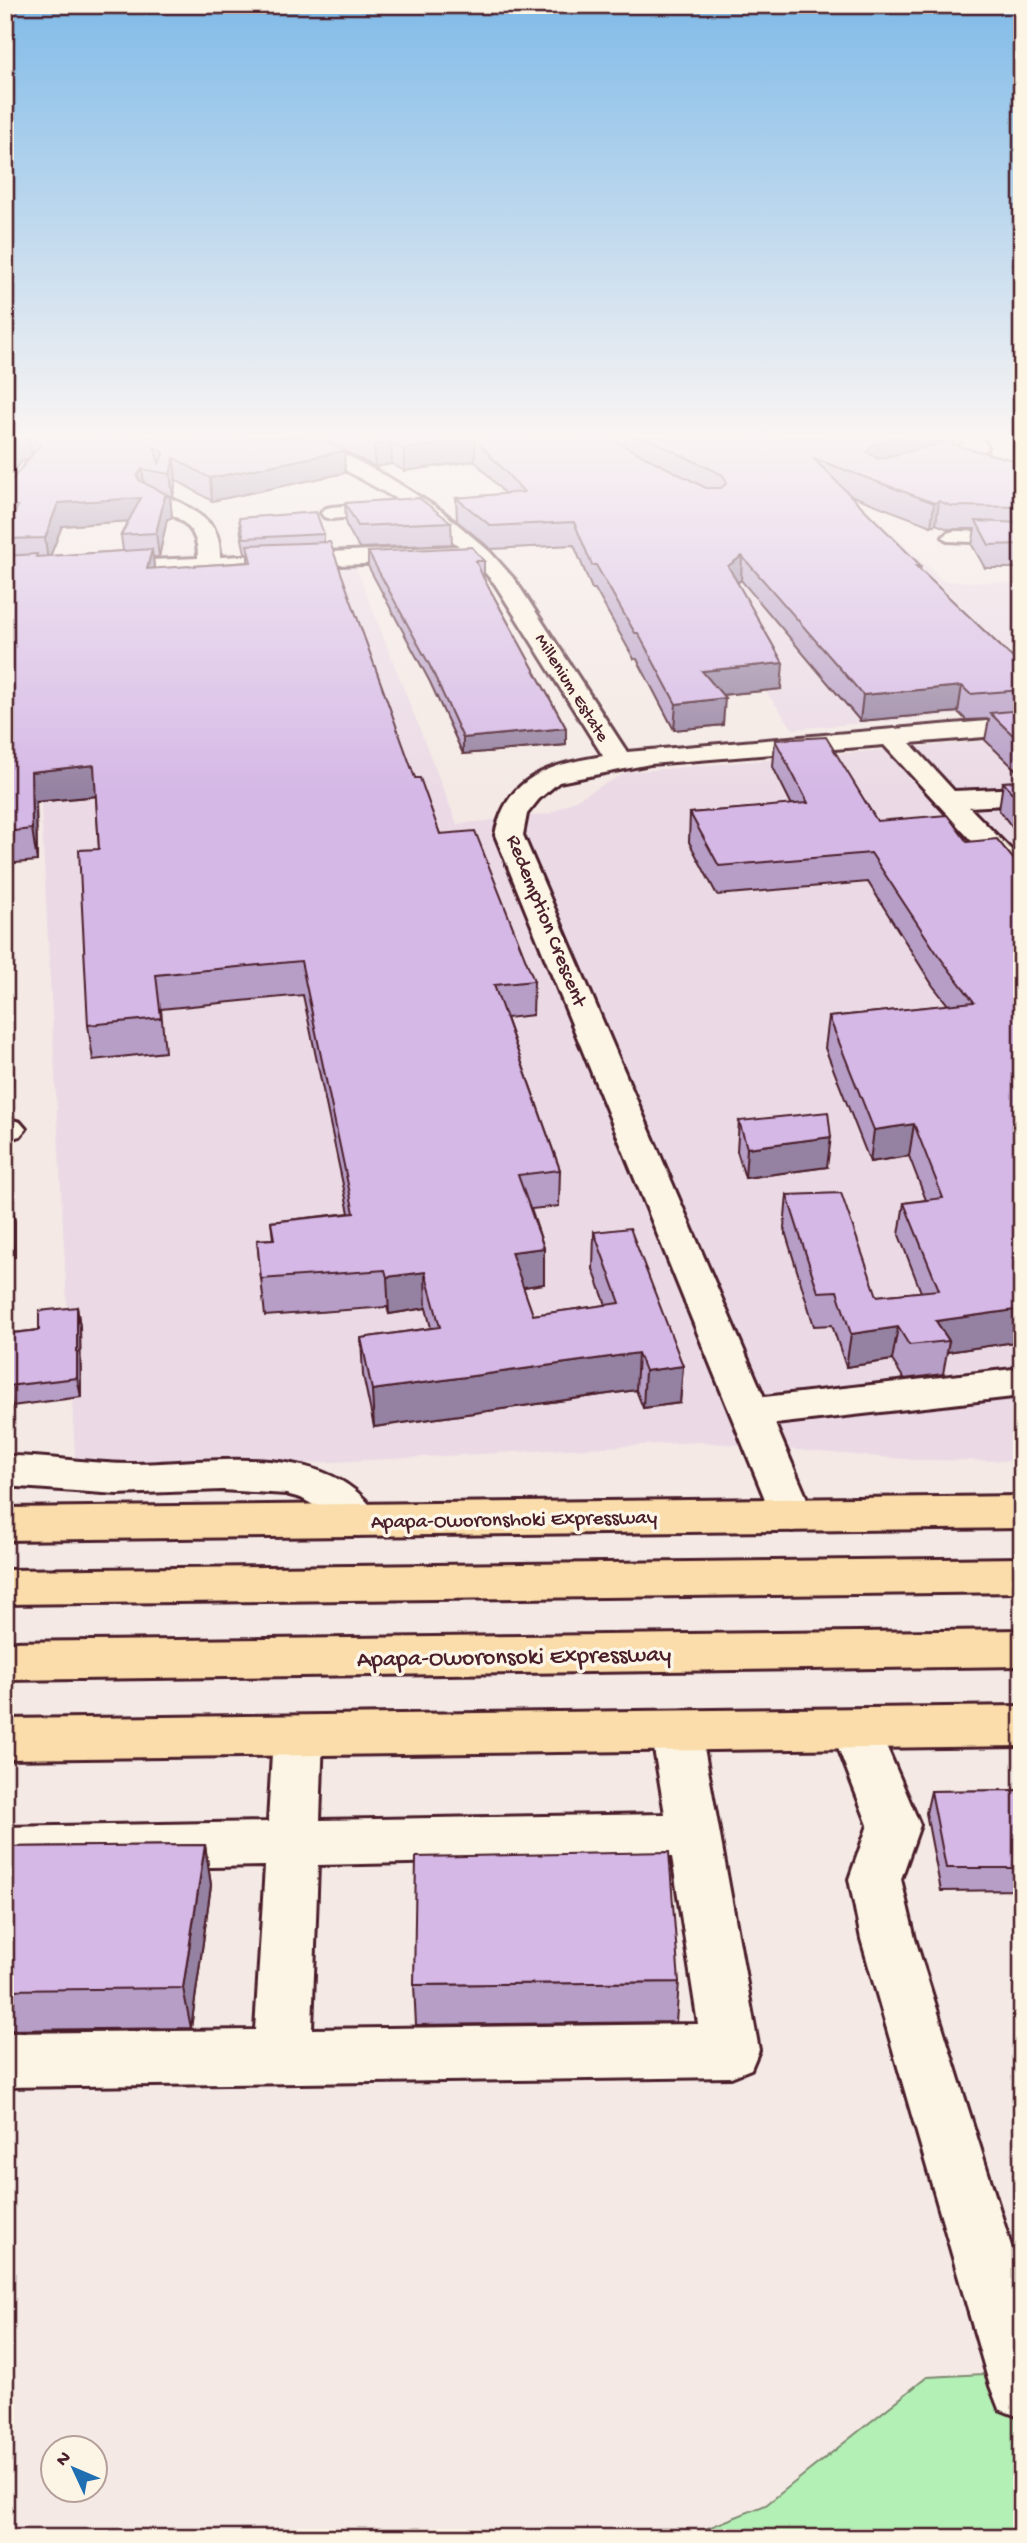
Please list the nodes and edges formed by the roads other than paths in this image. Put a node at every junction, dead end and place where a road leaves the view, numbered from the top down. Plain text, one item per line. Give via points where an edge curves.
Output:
1 (209, 556) edge
2 (401, 556) edge
3 (481, 556) edge
4 (209, 565) junction
5 (5, 573) edge
6 (1022, 726) edge
7 (890, 736) junction
8 (619, 760) junction
9 (1022, 796) edge
10 (947, 800) junction
11 (1022, 882) edge
12 (1022, 1382) edge
13 (750, 1413) junction
14 (5, 1471) edge
15 (1022, 1512) edge
16 (792, 1515) junction
17 (358, 1520) junction
18 (5, 1524) edge
19 (1022, 1575) edge
20 (5, 1587) edge
21 (1022, 1648) edge
22 (5, 1661) edge
23 (1022, 1726) edge
24 (856, 1728) junction
25 (676, 1731) junction
26 (298, 1735) junction
27 (5, 1739) edge
28 (694, 1835) junction
29 (293, 1843) junction
30 (5, 1849) edge
31 (282, 2056) junction
32 (5, 2060) edge
33 (1022, 2386) edge

1 - 4 street
2 - 4 street
3 - 8 street, Millenium Estate via 504,580
4 - 5 street
6 - 7 street, Redemption Crescent
7 - 8 street, Redemption Crescent
7 - 10 street
8 - 13 street, Redemption Crescent via 550,776 528,793 513,813 509,835
9 - 10 street
10 - 11 street
12 - 13 street
13 - 16 street, Redemption Crescent
14 - 17 street via 134,1479 283,1477 313,1484 350,1507
15 - 16 main road, Apapa-Oworonshoki Expressway
16 - 17 main road, Apapa-Oworonshoki Expressway
17 - 18 main road, Apapa-Oworonshoki Expressway
19 - 20 main road
21 - 22 main road, Apapa-Oworonsoki Expressway
23 - 24 main road
24 - 25 main road
24 - 33 street via 894,1825 875,1879 888,1939
25 - 26 main road
25 - 28 street
26 - 27 main road
26 - 29 street
28 - 29 street
28 - 31 street via 731,2050
29 - 30 street
29 - 31 street
31 - 32 street

